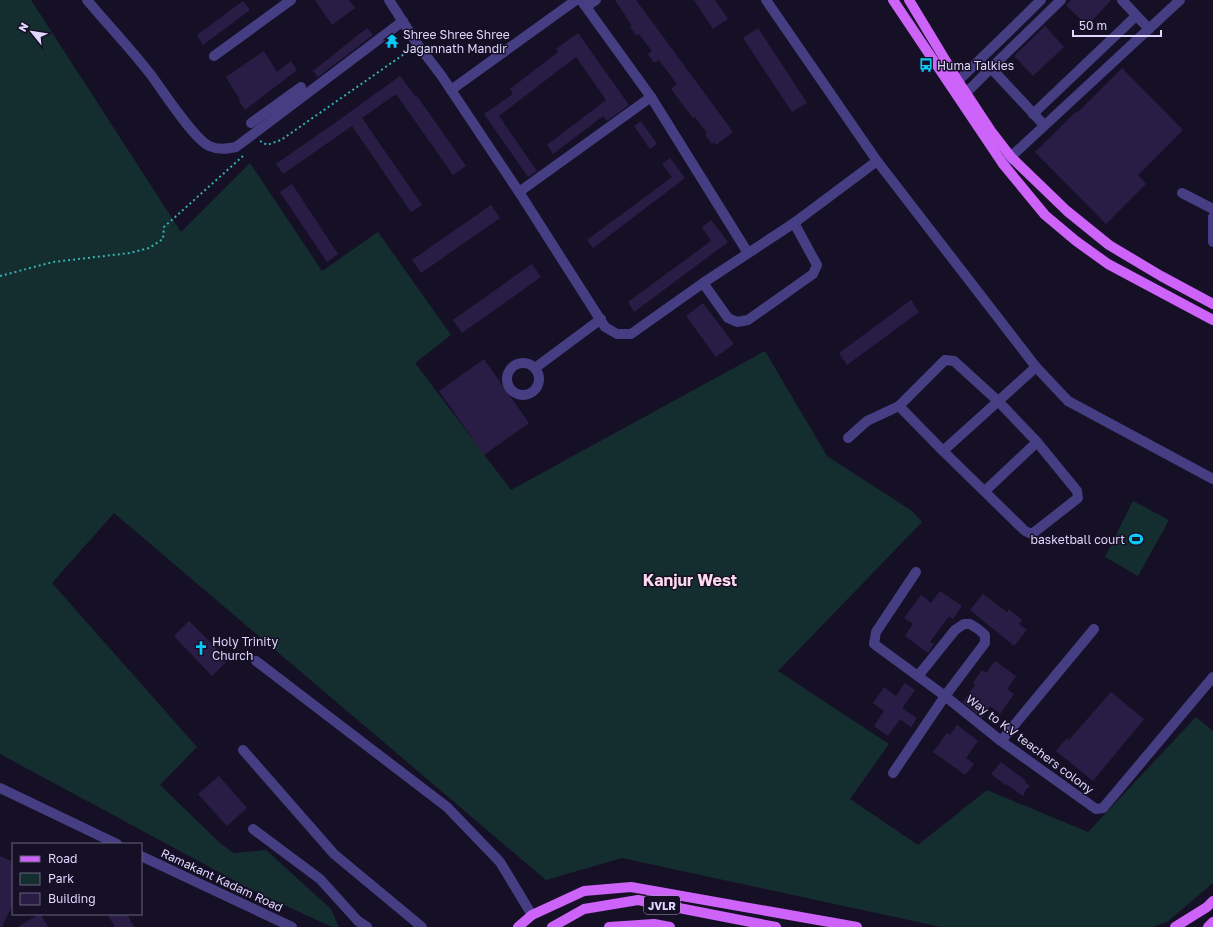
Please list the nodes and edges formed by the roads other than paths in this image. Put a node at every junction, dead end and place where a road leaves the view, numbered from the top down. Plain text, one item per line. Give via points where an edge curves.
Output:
1 (87, 0) edge
2 (290, 0) edge
3 (389, 0) edge
4 (576, 0) edge
5 (596, 0) edge
6 (766, 0) edge
7 (893, 0) edge
8 (909, 0) edge
9 (1041, 0) edge
10 (1061, 0) edge
11 (1122, 0) edge
12 (1180, 0) edge
13 (583, 4) edge
14 (1136, 16) junction
15 (402, 21) junction
16 (1149, 29) junction
17 (214, 56) dead end
18 (991, 68) junction
19 (958, 81) junction
20 (301, 86) dead end
21 (451, 90) junction
22 (966, 93) junction
23 (651, 97) junction
24 (293, 98) junction
25 (1033, 114) junction
26 (268, 116) junction
27 (251, 123) dead end
28 (1044, 126) junction
29 (1007, 160) junction
30 (877, 161) junction
31 (519, 192) junction
32 (1182, 193) dead end
33 (1213, 209) edge
34 (1213, 217) edge
35 (794, 222) junction
36 (1213, 242) edge
37 (748, 253) junction
38 (703, 283) junction
39 (1213, 304) edge
40 (601, 319) junction
41 (1213, 320) edge
42 (535, 368) dead end
43 (1036, 368) junction
44 (998, 401) junction
45 (899, 406) junction
46 (848, 438) dead end
47 (1037, 442) junction
48 (943, 451) junction
49 (1213, 479) edge
50 (985, 491) junction
51 (916, 572) dead end
52 (1094, 629) dead end
53 (256, 661) dead end
54 (918, 676) junction
55 (1213, 677) edge
56 (945, 696) junction
57 (1001, 741) junction
58 (243, 750) dead end
59 (893, 773) dead end
60 (0, 788) edge
61 (253, 829) dead end
62 (115, 843) edge
63 (142, 856) edge
64 (1213, 900) edge
65 (532, 915) junction
66 (1213, 922) edge
67 (292, 927) edge
68 (367, 927) edge
69 (422, 927) edge
70 (518, 927) edge
71 (552, 927) edge
72 (609, 927) edge
73 (670, 927) edge
74 (776, 927) edge
75 (857, 927) edge
76 (1175, 927) edge
77 (1208, 927) edge

1 - 26 street via 150,74 196,136 208,145 227,149 258,137
2 - 17 street
3 - 15 street
4 - 21 street
5 - 13 street
6 - 30 street
7 - 29 main road
8 - 19 main road
9 - 19 street
10 - 18 street
11 - 14 street
12 - 16 street
13 - 23 street
14 - 16 street
14 - 25 street
15 - 21 street
15 - 24 street
16 - 28 street
18 - 22 street
18 - 25 street
19 - 22 main road
20 - 24 street
21 - 31 street
22 - 29 main road
23 - 31 street
23 - 37 street
24 - 26 street
25 - 28 street
26 - 27 street
28 - 29 street
29 - 39 main road via 1109,245
29 - 41 main road via 1045,215 1076,241 1108,264
30 - 35 street
30 - 43 street
31 - 40 street
32 - 33 street
34 - 36 street
35 - 37 street
35 - 38 street via 817,265 813,274 748,320 738,322 728,318
37 - 38 street
38 - 40 street via 631,334 617,334 605,327
40 - 42 street
43 - 44 street
43 - 49 street via 1068,401
44 - 45 street via 954,361 945,360
44 - 47 street
44 - 48 street
45 - 46 street via 867,421
45 - 48 street
47 - 50 street
47 - 50 street via 1077,491 1078,498 1032,534
48 - 50 street
51 - 54 street, Way to K.V teachers colony via 876,632 874,644
52 - 57 street
53 - 65 street via 447,807 500,862
54 - 56 street, Way to K.V teachers colony
54 - 56 street via 955,630 964,624 970,624 978,629 985,635 985,644
55 - 57 street, Way to K.V teachers colony via 1103,808 1096,809
56 - 57 street, Way to K.V teachers colony
56 - 59 street
58 - 69 street via 334,854
60 - 62 street
61 - 68 street via 320,879 358,921
63 - 67 street, Ramakant Kadam Road
64 - 76 main road via 1207,907
65 - 70 main road
65 - 75 main road via 584,890 631,887
66 - 77 main road
71 - 74 main road, JVLR via 584,909 638,900
72 - 73 main road, JVLR via 654,924

